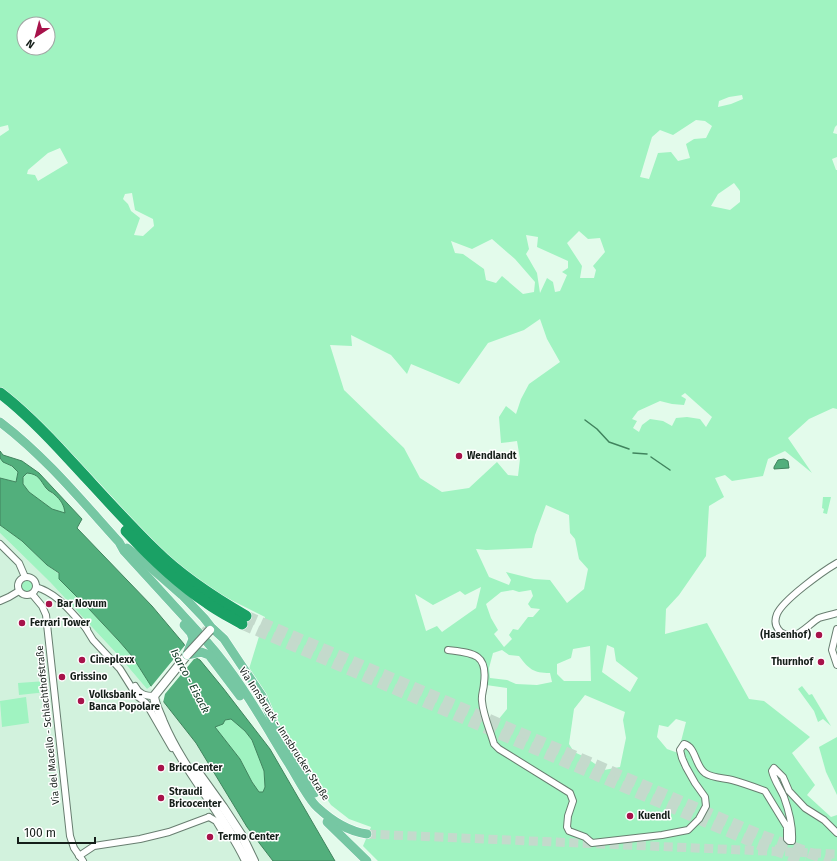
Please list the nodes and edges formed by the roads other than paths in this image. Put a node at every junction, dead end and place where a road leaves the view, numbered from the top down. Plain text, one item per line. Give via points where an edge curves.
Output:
1 (0, 393) edge
2 (0, 402) edge
3 (0, 422) edge
4 (0, 544) edge
5 (125, 550) junction
6 (837, 563) edge
7 (25, 577) junction
8 (36, 587) junction
9 (19, 591) junction
10 (32, 594) junction
11 (0, 600) edge
12 (837, 613) edge
13 (85, 627) junction
14 (837, 629) edge
15 (207, 633) junction
16 (448, 650) dead end
17 (187, 656) junction
18 (837, 665) edge
19 (154, 696) junction
20 (162, 718) junction
21 (276, 743) junction
22 (193, 775) junction
23 (198, 783) junction
24 (316, 806) junction
25 (328, 816) junction
26 (209, 817) junction
27 (837, 833) edge
28 (367, 834) tunnel mouth
29 (234, 839) junction
30 (81, 859) edge
31 (246, 861) edge
32 (254, 861) edge
33 (367, 861) edge

1 - 2 highway via 43,431 155,551 244,620 207,603 150,556 39,437
3 - 5 main road, Via Innsbruck - Innsbrucker Straße via 18,435 49,465
4 - 7 street via 19,563
5 - 15 main road, Via Innsbruck - Innsbrucker Straße
5 - 15 main road via 140,558 182,595 204,618
5 - 17 main road via 132,566 191,633 193,639
6 - 12 street via 790,599 776,615 776,622 780,632 796,635 820,618
7 - 8 street via 35,580
7 - 9 street via 18,582
8 - 10 street
8 - 13 street via 53,594
9 - 10 street via 23,595
9 - 11 street
10 - 30 street, Via del Macello - Schlachthofstraße via 46,615 70,836
13 - 19 street via 117,660 138,691
13 - 22 street via 93,640 120,669 137,696 146,703 183,766
14 - 18 street via 832,650
15 - 17 main road, bridge
15 - 21 main road, Via Innsbruck - Innsbrucker Straße
15 - 25 main road, Via Innsbruck - Innsbrucker Straße via 224,639 262,696 275,727
16 - 27 street via 473,654 483,662 485,680 482,700 494,744 570,793 574,801 567,827 590,842 688,830 699,819 706,806 705,797 682,758 680,750 684,744 691,748 705,774 765,791 787,827 789,841 792,841 792,826 784,797 773,775 774,768 789,791 805,808 824,820
17 - 19 main road
17 - 21 main road via 201,652 209,655
19 - 20 main road via 155,706
20 - 22 main road via 171,741
20 - 32 main road via 242,836
21 - 24 main road, Via Innsbruck - Innsbrucker Straße
22 - 23 main road
23 - 26 street via 211,808
23 - 29 main road
24 - 25 main road, Via Innsbruck - Innsbrucker Straße
24 - 33 main road via 326,821
25 - 28 main road, Via Innsbruck - Innsbrucker Straße via 342,827
26 - 29 street
26 - 30 street, Via del Macello - Schlachthofstraße via 169,832 94,846
29 - 31 main road

